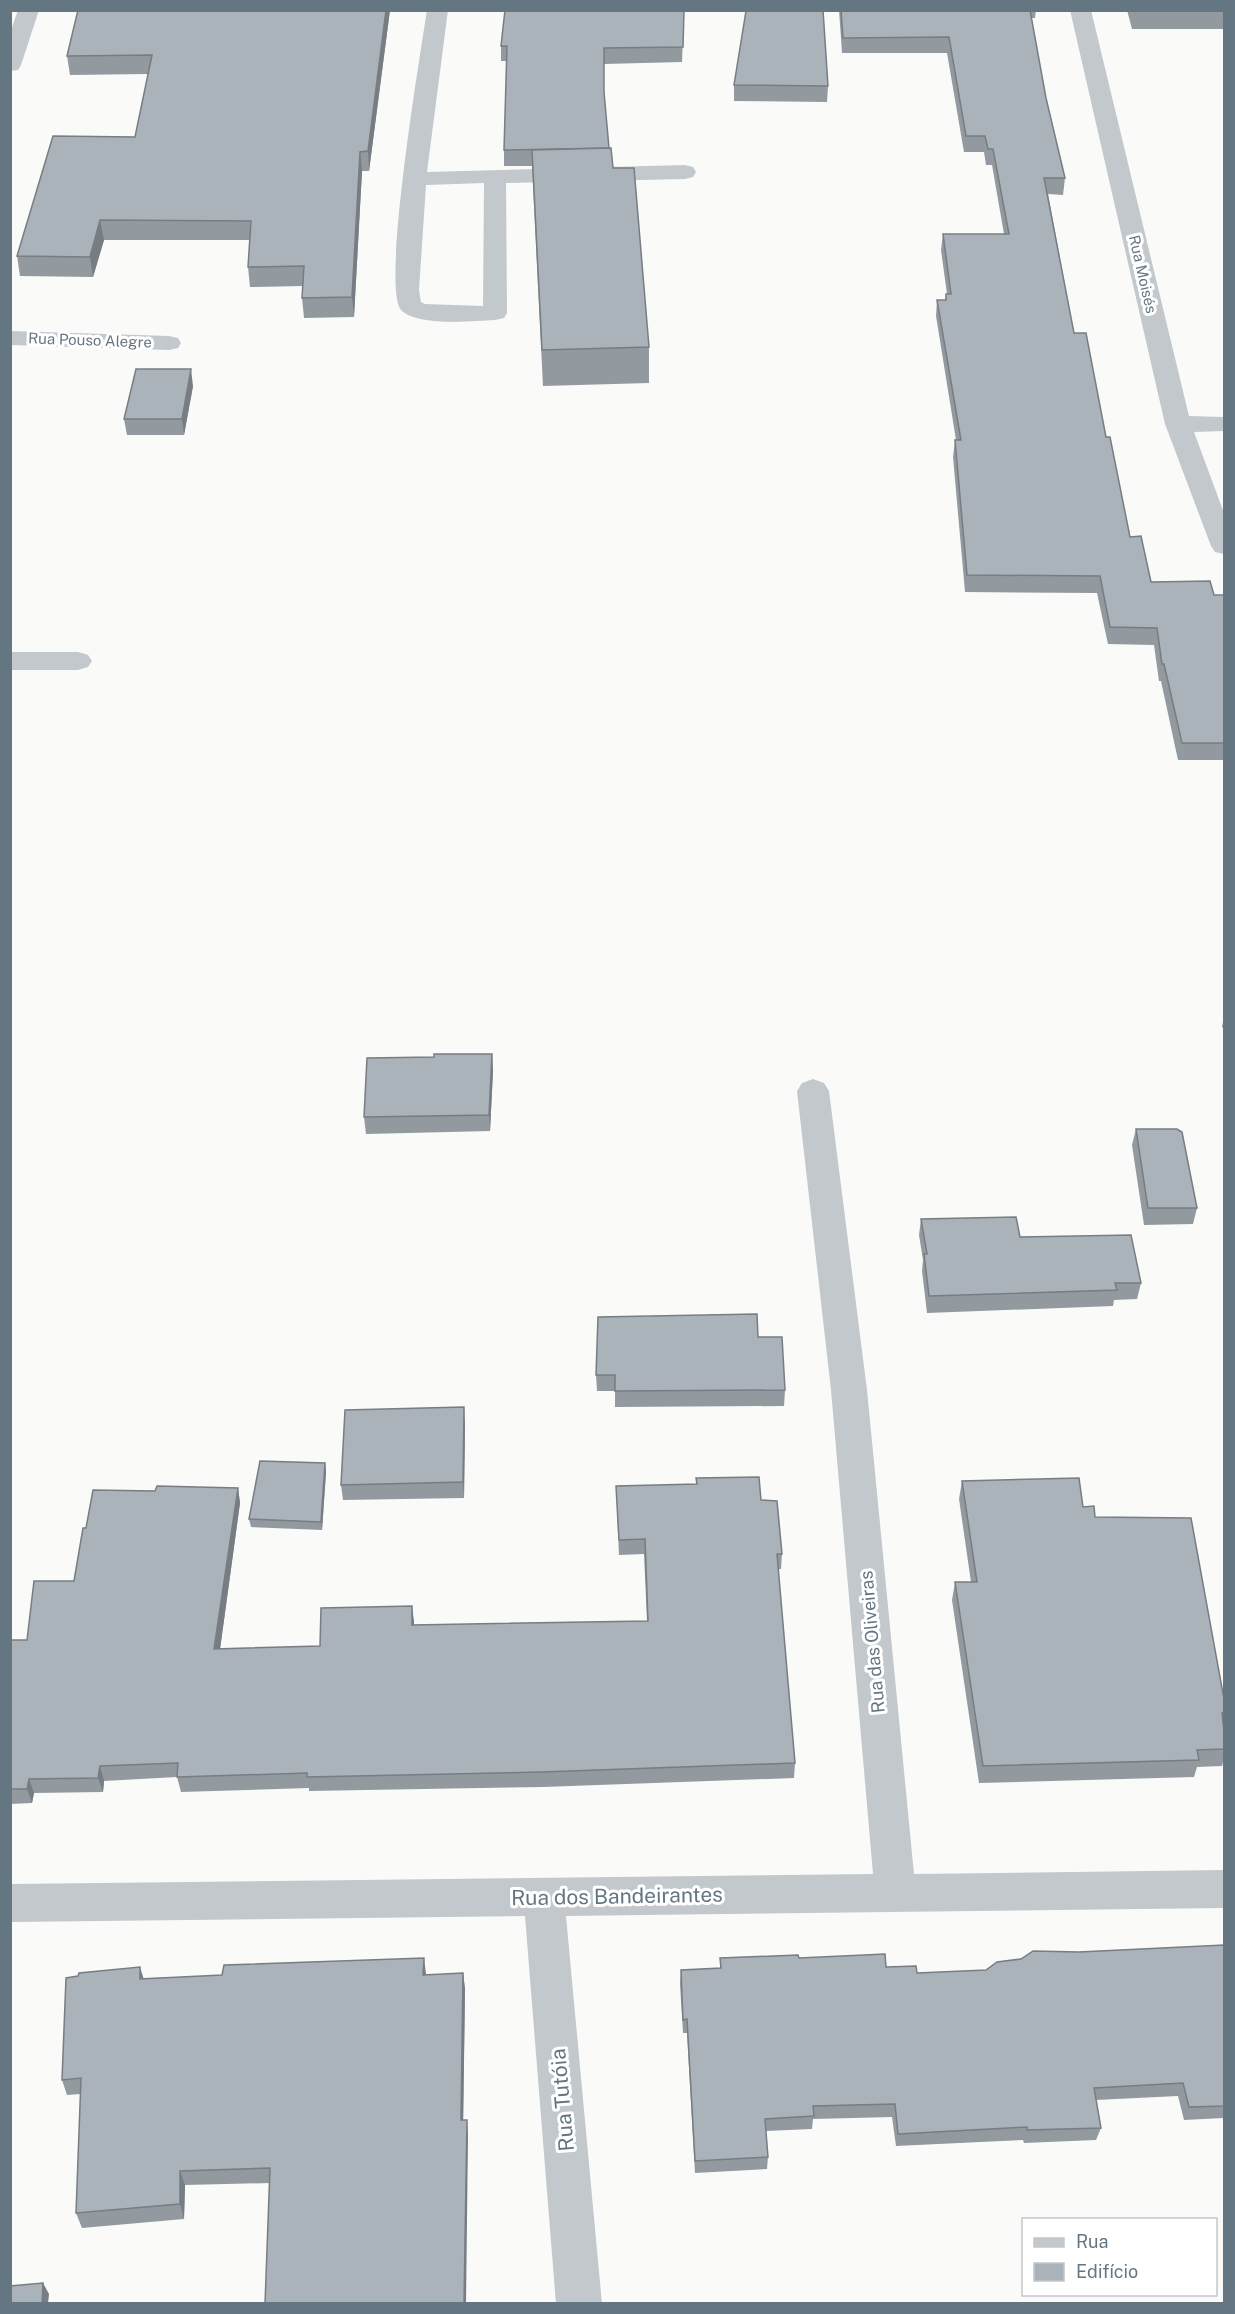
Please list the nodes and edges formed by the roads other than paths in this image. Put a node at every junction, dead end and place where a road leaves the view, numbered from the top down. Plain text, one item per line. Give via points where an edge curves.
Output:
1 (29, 10) edge
2 (438, 10) edge
3 (1080, 10) edge
4 (10, 65) edge
5 (685, 172) dead end
6 (495, 176) junction
7 (415, 178) junction
8 (10, 338) edge
9 (170, 343) dead end
10 (1178, 424) junction
11 (1224, 424) edge
12 (1222, 540) edge
13 (10, 661) edge
14 (78, 661) dead end
15 (813, 1091) dead end
16 (1224, 1889) edge
17 (895, 1893) junction
18 (544, 1897) junction
19 (10, 1903) edge
20 (579, 2304) edge

1 - 4 street
2 - 7 street
3 - 10 street, Rua Moisés
5 - 6 street
6 - 7 street
6 - 7 street via 495,312 434,312 408,303 405,277
8 - 9 street, Rua Pouso Alegre
10 - 11 street
10 - 12 street, Rua Moisés
13 - 14 street
15 - 17 street, Rua das Oliveiras via 849,1390
16 - 17 street, Rua dos Bandeirantes
17 - 18 street, Rua dos Bandeirantes
18 - 19 street, Rua dos Bandeirantes
18 - 20 street, Rua Tutóia

